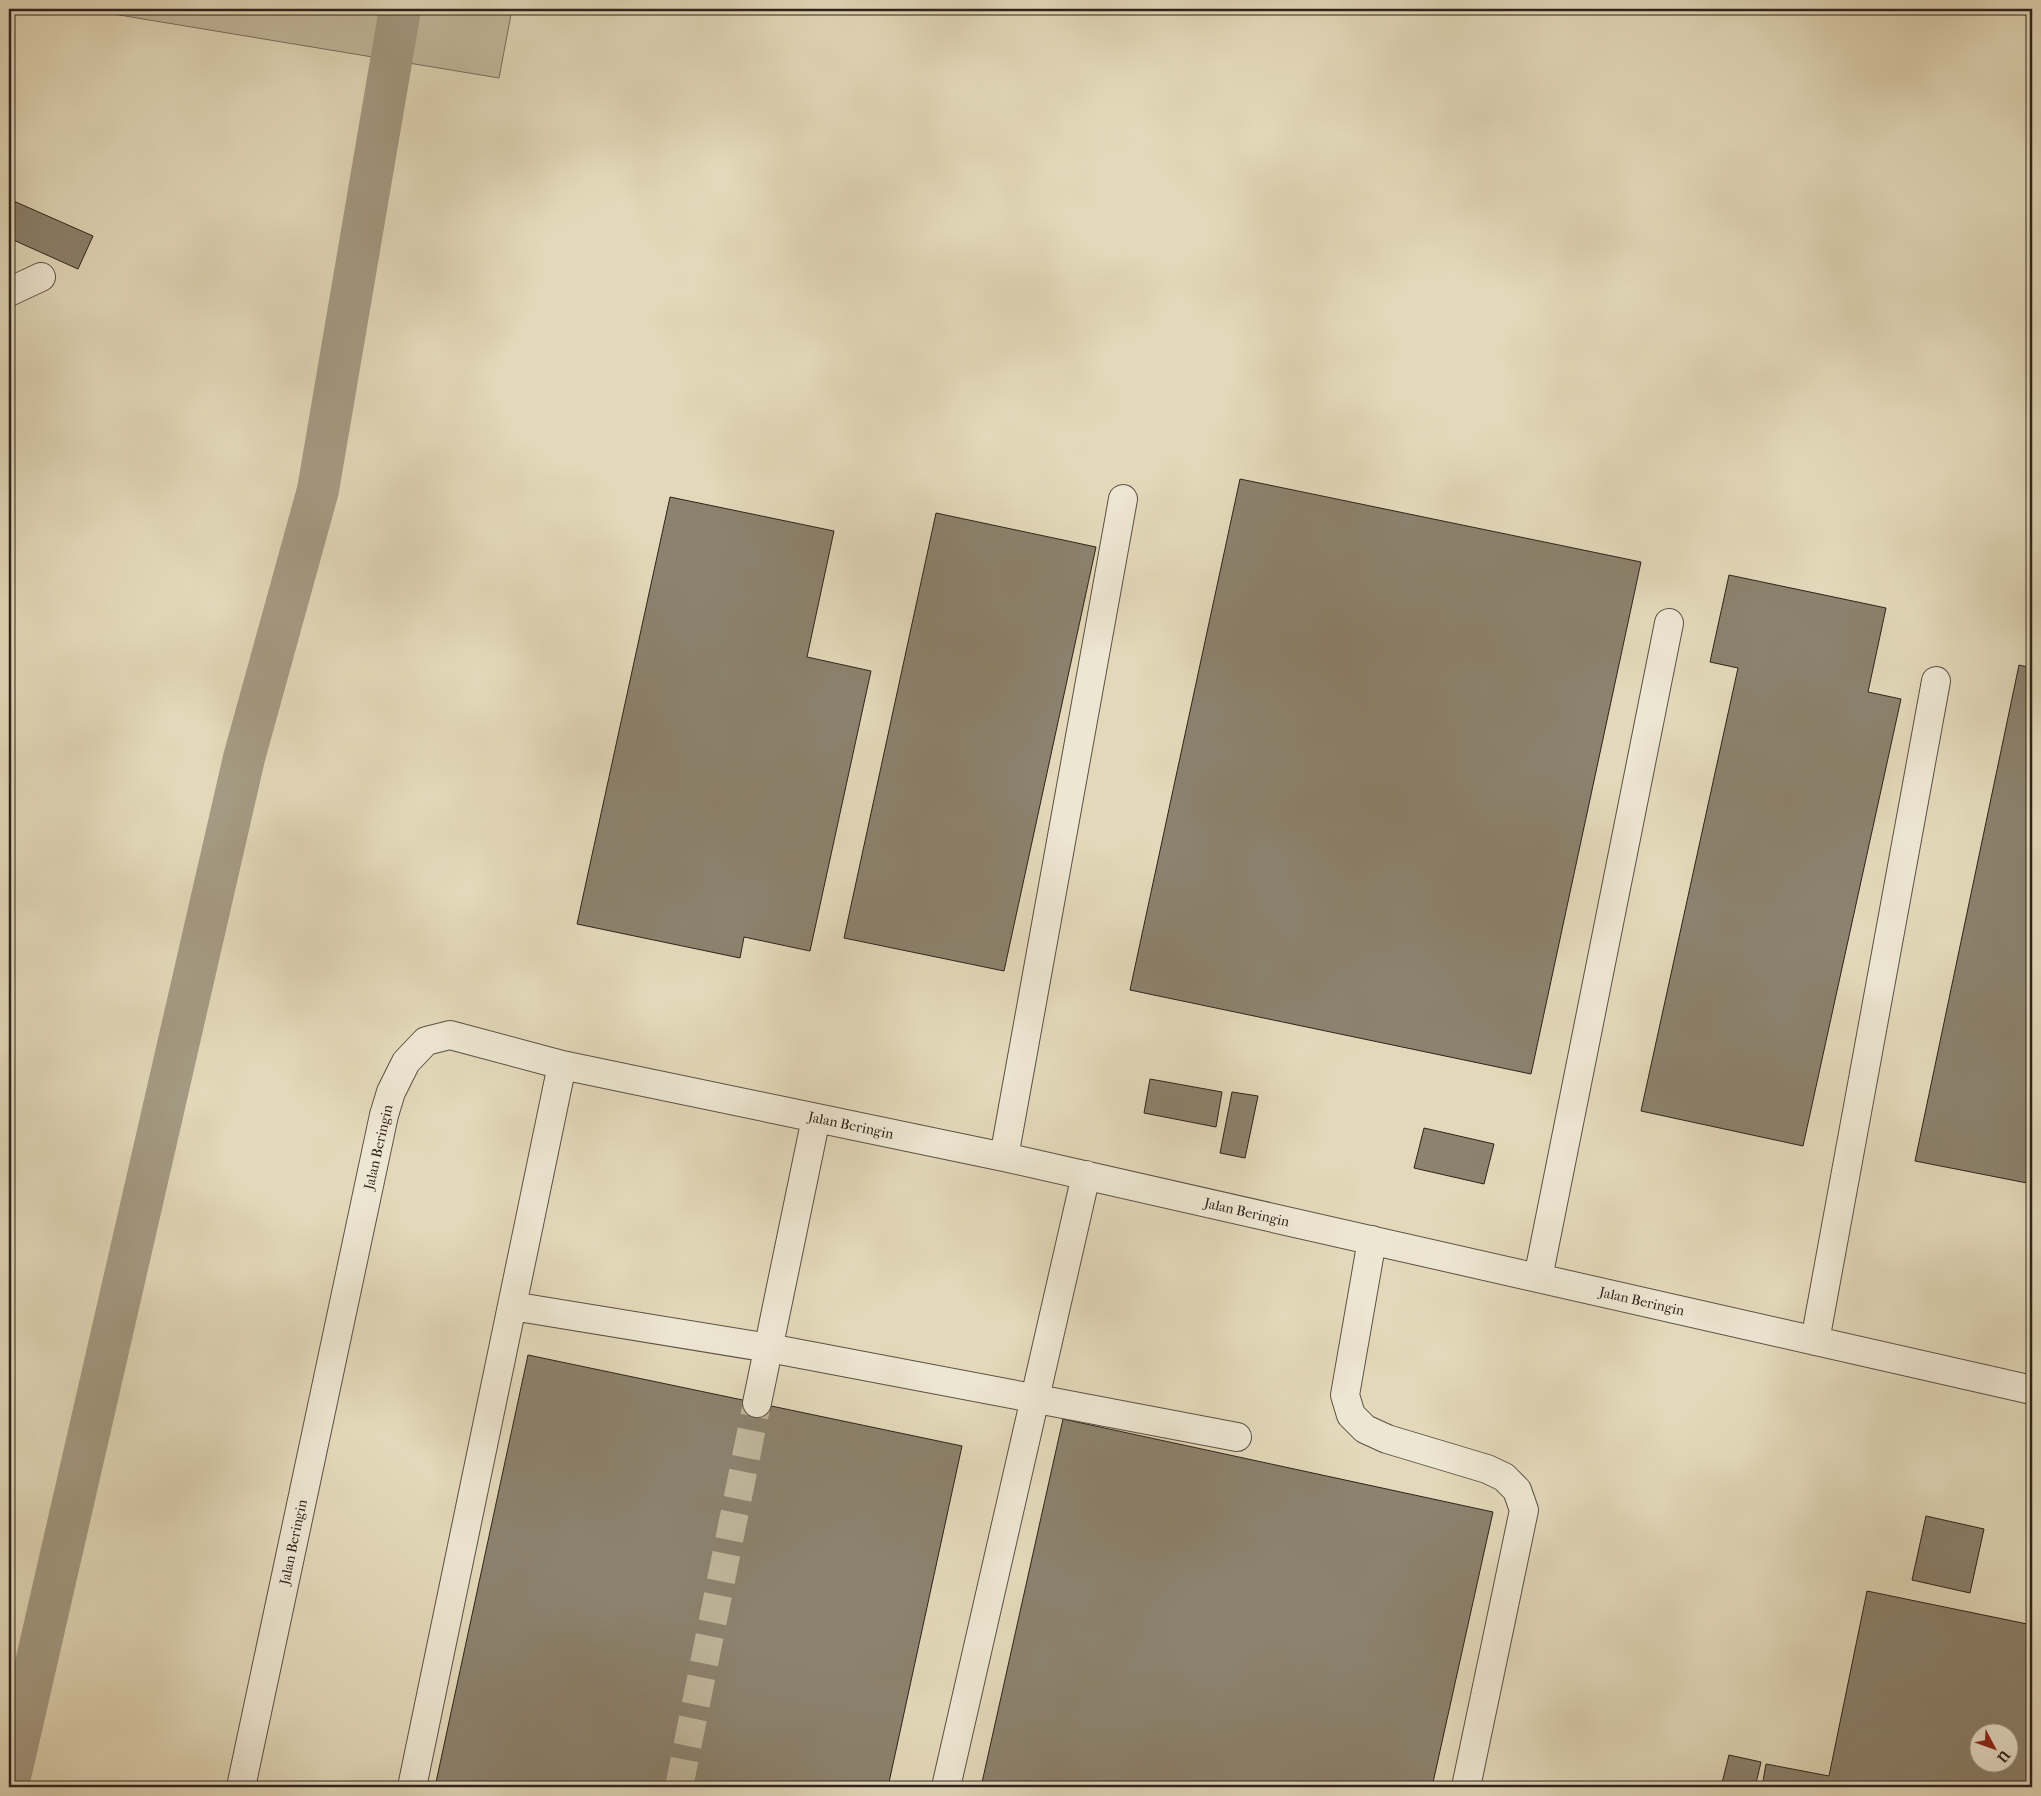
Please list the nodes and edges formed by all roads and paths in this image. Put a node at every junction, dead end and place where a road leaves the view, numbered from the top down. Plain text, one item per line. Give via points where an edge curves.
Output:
1 (41, 277) dead end
2 (9, 292) edge
3 (1123, 499) dead end
4 (1669, 623) dead end
5 (1936, 681) dead end
6 (562, 1065) junction
7 (816, 1118) junction
8 (1004, 1157) junction
9 (1086, 1175) junction
10 (1372, 1240) junction
11 (1538, 1278) junction
12 (512, 1306) junction
13 (1814, 1341) junction
14 (769, 1348) junction
15 (2032, 1390) edge
16 (1036, 1398) junction
17 (757, 1403) tunnel mouth
18 (1237, 1437) dead end
19 (240, 1787) edge
20 (412, 1787) edge
21 (946, 1787) edge
22 (1466, 1787) edge

1 - 2 street
3 - 8 street
4 - 11 street
5 - 13 street
6 - 7 street, Jalan Beringin
6 - 12 street
6 - 19 street, Jalan Beringin via 450,1035 426,1041 406,1062 391,1092
7 - 8 street, Jalan Beringin
7 - 14 street
8 - 9 street, Jalan Beringin
9 - 10 street, Jalan Beringin
9 - 16 street
10 - 11 street, Jalan Beringin
10 - 22 street via 1345,1395 1351,1415 1365,1430 1387,1439 1504,1477 1517,1490 1524,1510
11 - 13 street, Jalan Beringin
12 - 14 street
12 - 20 street
13 - 15 street, Jalan Beringin
14 - 16 street
14 - 17 street
16 - 18 street
16 - 21 street

